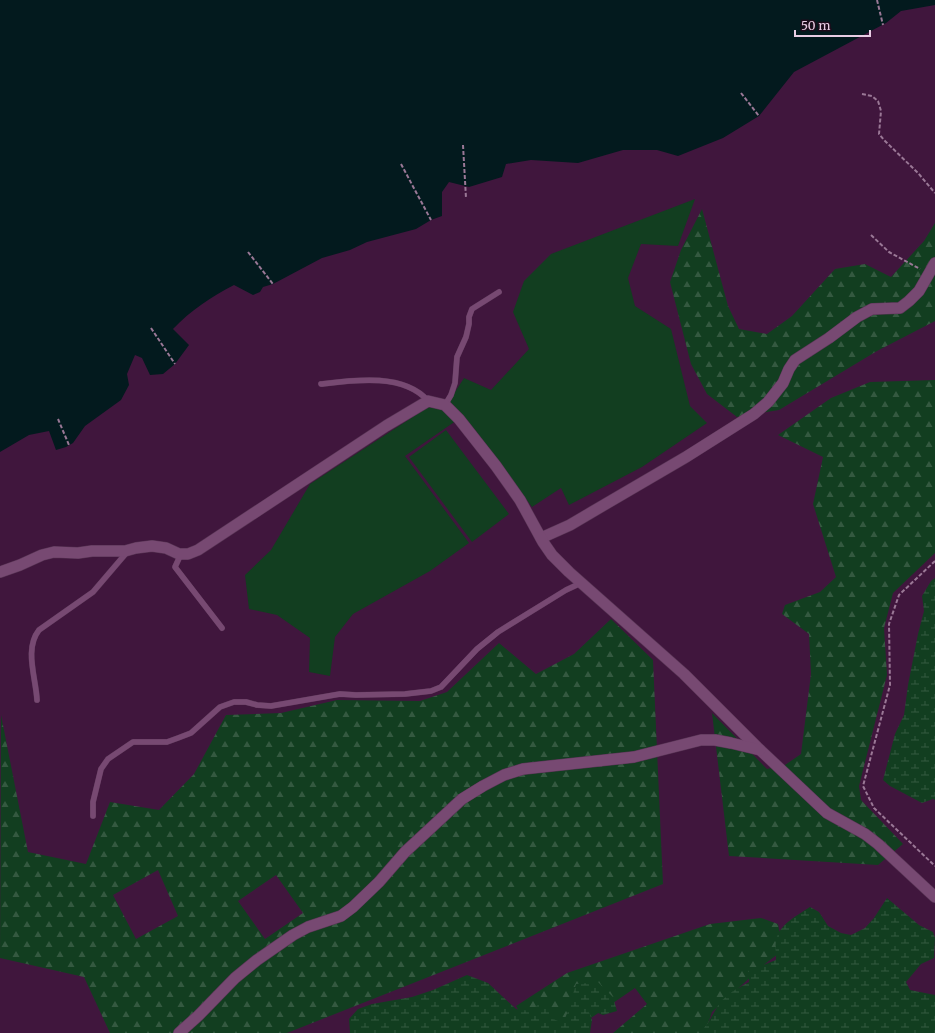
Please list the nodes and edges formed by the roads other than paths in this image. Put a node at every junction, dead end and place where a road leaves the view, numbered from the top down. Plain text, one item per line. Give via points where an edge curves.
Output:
1 (935, 263) edge
2 (499, 292) dead end
3 (321, 384) dead end
4 (428, 401) junction
5 (445, 405) junction
6 (541, 538) junction
7 (129, 550) junction
8 (181, 554) junction
9 (0, 572) edge
10 (581, 583) junction
11 (222, 628) dead end
12 (37, 700) dead end
13 (760, 750) junction
14 (93, 816) dead end
15 (935, 898) edge
16 (179, 1033) edge

1 - 6 street via 919,291 900,308 872,309 795,360 783,383 768,402 754,414 570,525
2 - 5 lane via 472,309 466,337 457,357 456,383
3 - 4 lane via 395,382 410,387
4 - 5 street
4 - 8 street via 198,550
5 - 6 street via 500,472 520,500
6 - 10 street via 552,555
7 - 8 street via 152,546
7 - 9 street via 54,552
7 - 12 lane via 93,592 39,630 34,637 31,651
8 - 11 lane via 175,567
10 - 13 street via 684,674
10 - 14 lane via 498,632 477,649 441,687 431,691 404,694 340,694 271,706 234,702 220,707 191,732 178,738 167,742 133,742 108,759 101,769 93,802
13 - 15 street via 828,813 874,841
13 - 16 street via 731,742 701,740 634,757 523,769 504,775 462,799 405,852 353,907 341,916 293,935 262,956 235,978

